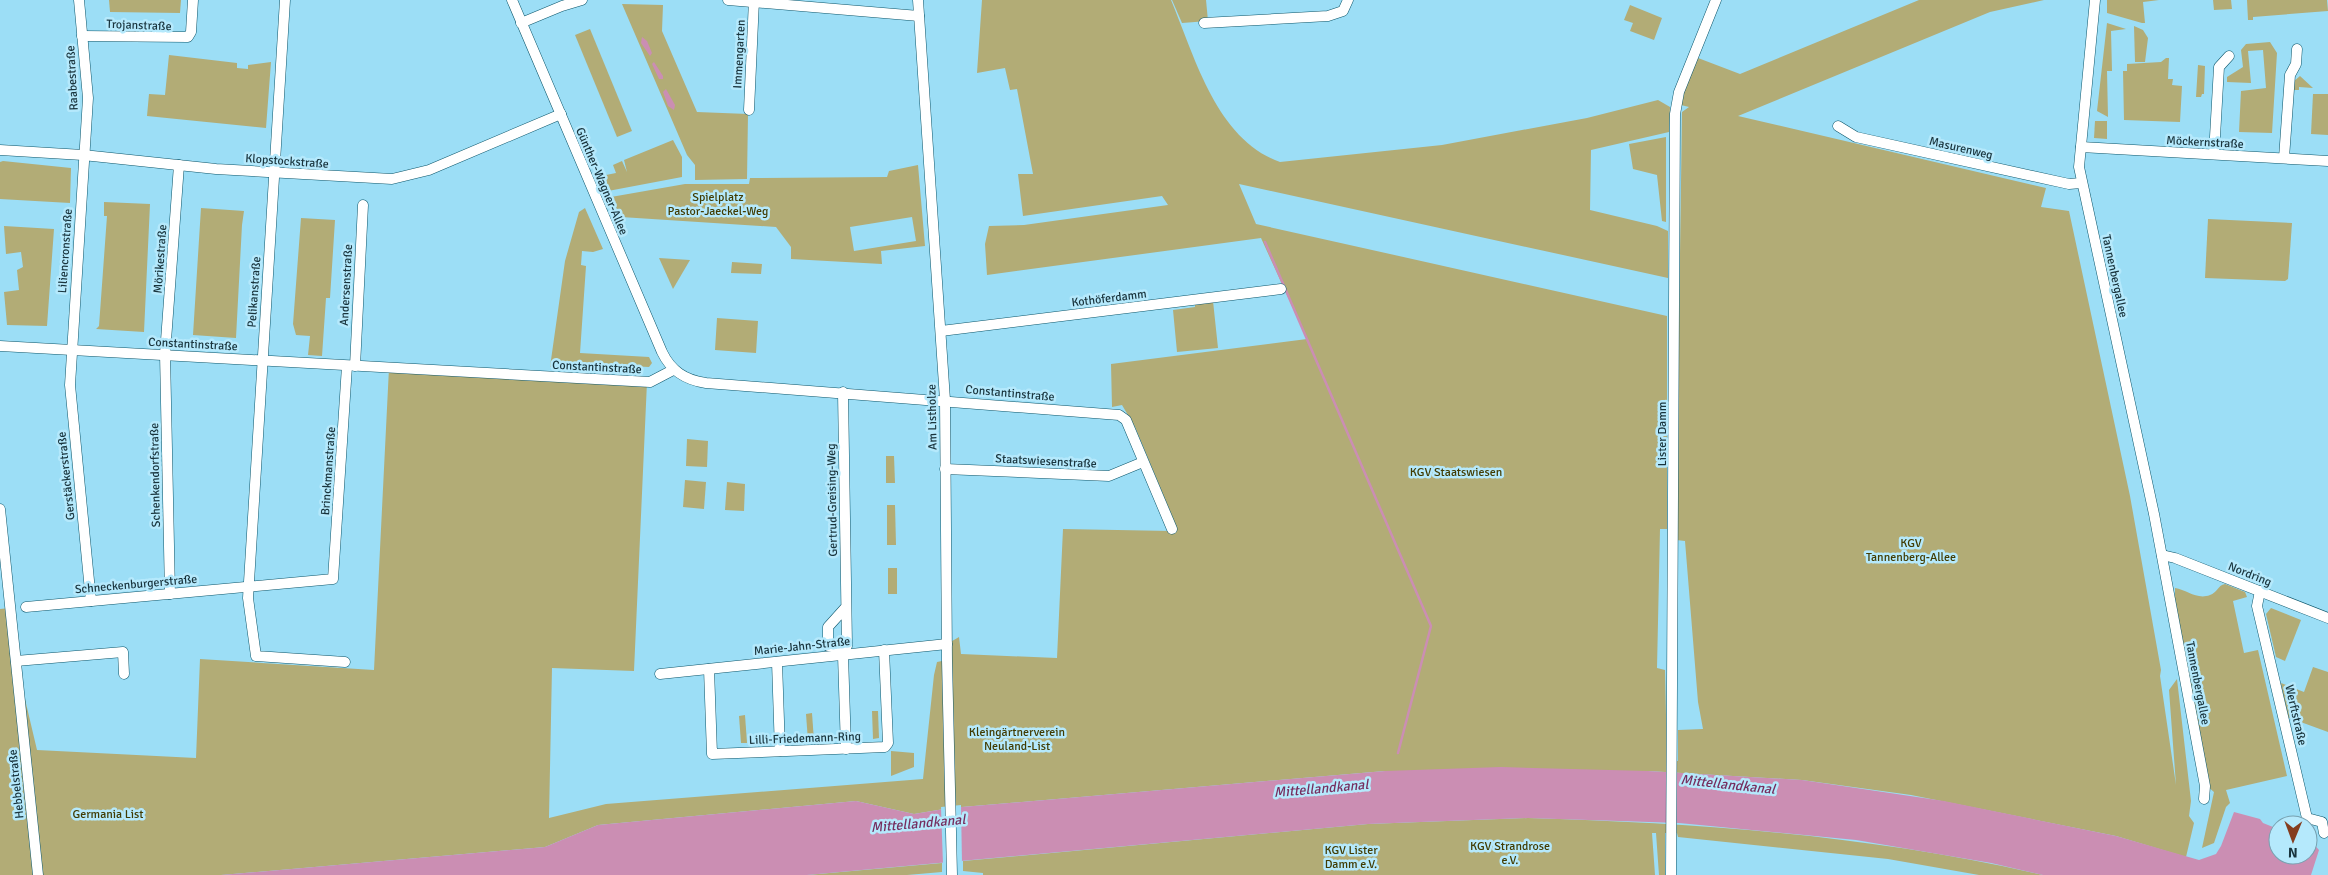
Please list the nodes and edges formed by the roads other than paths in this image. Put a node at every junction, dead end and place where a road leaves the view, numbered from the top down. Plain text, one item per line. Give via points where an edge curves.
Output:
1 (79, 0) edge
2 (193, 0) edge
3 (285, 0) edge
4 (512, 0) edge
5 (582, 0) edge
6 (728, 0) edge
7 (918, 0) edge
8 (1348, 0) edge
9 (1716, 0) edge
10 (2095, 0) edge
11 (754, 1) edge
12 (565, 3) edge
13 (919, 16) junction
14 (521, 23) junction
15 (1204, 24) dead end
16 (82, 36) junction
17 (2296, 49) dead end
18 (2228, 56) dead end
19 (749, 110) dead end
20 (560, 114) junction
21 (1838, 126) dead end
22 (2081, 147) junction
23 (0, 150) edge
24 (2214, 154) junction
25 (83, 155) junction
26 (2284, 158) junction
27 (2328, 161) edge
28 (179, 165) junction
29 (274, 172) junction
30 (2081, 183) junction
31 (363, 206) dead end
32 (1281, 289) dead end
33 (941, 331) junction
34 (0, 346) edge
35 (71, 350) junction
36 (165, 354) junction
37 (262, 360) junction
38 (351, 366) junction
39 (673, 370) junction
40 (842, 392) junction
41 (945, 400) junction
42 (1143, 462) junction
43 (945, 468) junction
44 (0, 509) edge
45 (1172, 529) dead end
46 (2162, 555) junction
47 (334, 579) joint
48 (249, 586) junction
49 (2260, 591) junction
50 (170, 594) junction
51 (91, 601) junction
52 (846, 606) dead end
53 (26, 607) dead end
54 (5, 609) edge
55 (2328, 618) edge
56 (947, 644) junction
57 (884, 650) junction
58 (843, 655) junction
59 (16, 661) junction
60 (345, 662) dead end
61 (777, 662) junction
62 (709, 669) junction
63 (124, 674) dead end
64 (660, 674) dead end
65 (846, 749) junction
66 (780, 751) junction
67 (2204, 799) dead end
68 (2324, 833) dead end
69 (38, 875) edge
70 (952, 875) edge
71 (1671, 875) edge

1 - 16 street, Raabestraße
2 - 16 street, Trojanstraße via 188,37
3 - 29 street, Pelikanstraße
4 - 14 street, Günther-Wagner-Allee
5 - 12 street
6 - 11 street
7 - 13 street, Am Listholze
8 - 15 street via 1343,11 1328,16
9 - 71 street, Lister Damm via 1679,92 1675,114
10 - 22 street, Tannenbergallee
11 - 13 street
11 - 19 street, Immengarten
12 - 14 street
13 - 33 street, Am Listholze
14 - 20 street, Günther-Wagner-Allee
16 - 25 street, Raabestraße via 88,98
17 - 26 street via 2296,64 2290,75
18 - 24 street via 2219,68
20 - 29 street, Klopstockstraße via 412,175 378,179
20 - 39 street, Günther-Wagner-Allee via 662,352
21 - 30 street, Masurenweg via 1856,136 1918,151 2068,184
22 - 24 street, Möckernstraße
22 - 30 street, Tannenbergallee
23 - 25 street, Klopstockstraße
24 - 26 street, Möckernstraße
25 - 28 street, Klopstockstraße
25 - 35 street, Liliencronstraße
26 - 27 street, Möckernstraße
28 - 29 street, Klopstockstraße
28 - 36 street, Mörikestraße
29 - 37 street, Pelikanstraße
30 - 46 street, Tannenbergallee
31 - 38 street, Andersenstraße
32 - 33 street, Kothöferdamm
33 - 41 street, Am Listholze
34 - 35 street, Constantinstraße
35 - 36 street, Constantinstraße
35 - 51 street, Gerstäckerstraße via 70,385
36 - 37 street, Constantinstraße
36 - 50 street, Schenkendorfstraße
37 - 38 street, Constantinstraße
37 - 48 street, Pelikanstraße
38 - 39 street, Constantinstraße via 650,382
38 - 47 street, Brinckmanstraße
39 - 40 street, Constantinstraße via 696,382
40 - 41 street, Constantinstraße
40 - 52 street, Gertrud-Greising-Weg
41 - 42 street, Constantinstraße via 1119,415 1126,420
41 - 43 street, Am Listholze
42 - 43 street, Staatswiesenstraße via 1109,476
42 - 45 street, Constantinstraße
43 - 56 street, Am Listholze
44 - 54 street, Hebbelstraße
46 - 49 street, Nordring
46 - 67 street, Tannenbergallee via 2205,786
47 - 48 street, Schneckenburgerstraße
48 - 50 street, Schneckenburgerstraße
48 - 60 street via 256,656
49 - 55 street, Nordring
49 - 68 street, Werftstraße via 2257,606 2307,818 2322,822
50 - 51 street, Schneckenburgerstraße
51 - 53 street, Schneckenburgerstraße
54 - 59 street, Hebbelstraße
56 - 57 street, Marie-Jahn-Straße
56 - 70 street, Am Listholze
57 - 58 street, Marie-Jahn-Straße
57 - 65 street, Lilli-Friedemann-Ring via 887,746
58 - 61 street, Marie-Jahn-Straße
58 - 65 street
59 - 63 street via 123,652
59 - 69 street, Hebbelstraße
61 - 62 street, Marie-Jahn-Straße
61 - 66 street
62 - 64 street, Marie-Jahn-Straße
62 - 66 street, Lilli-Friedemann-Ring via 712,754
65 - 66 street, Lilli-Friedemann-Ring

